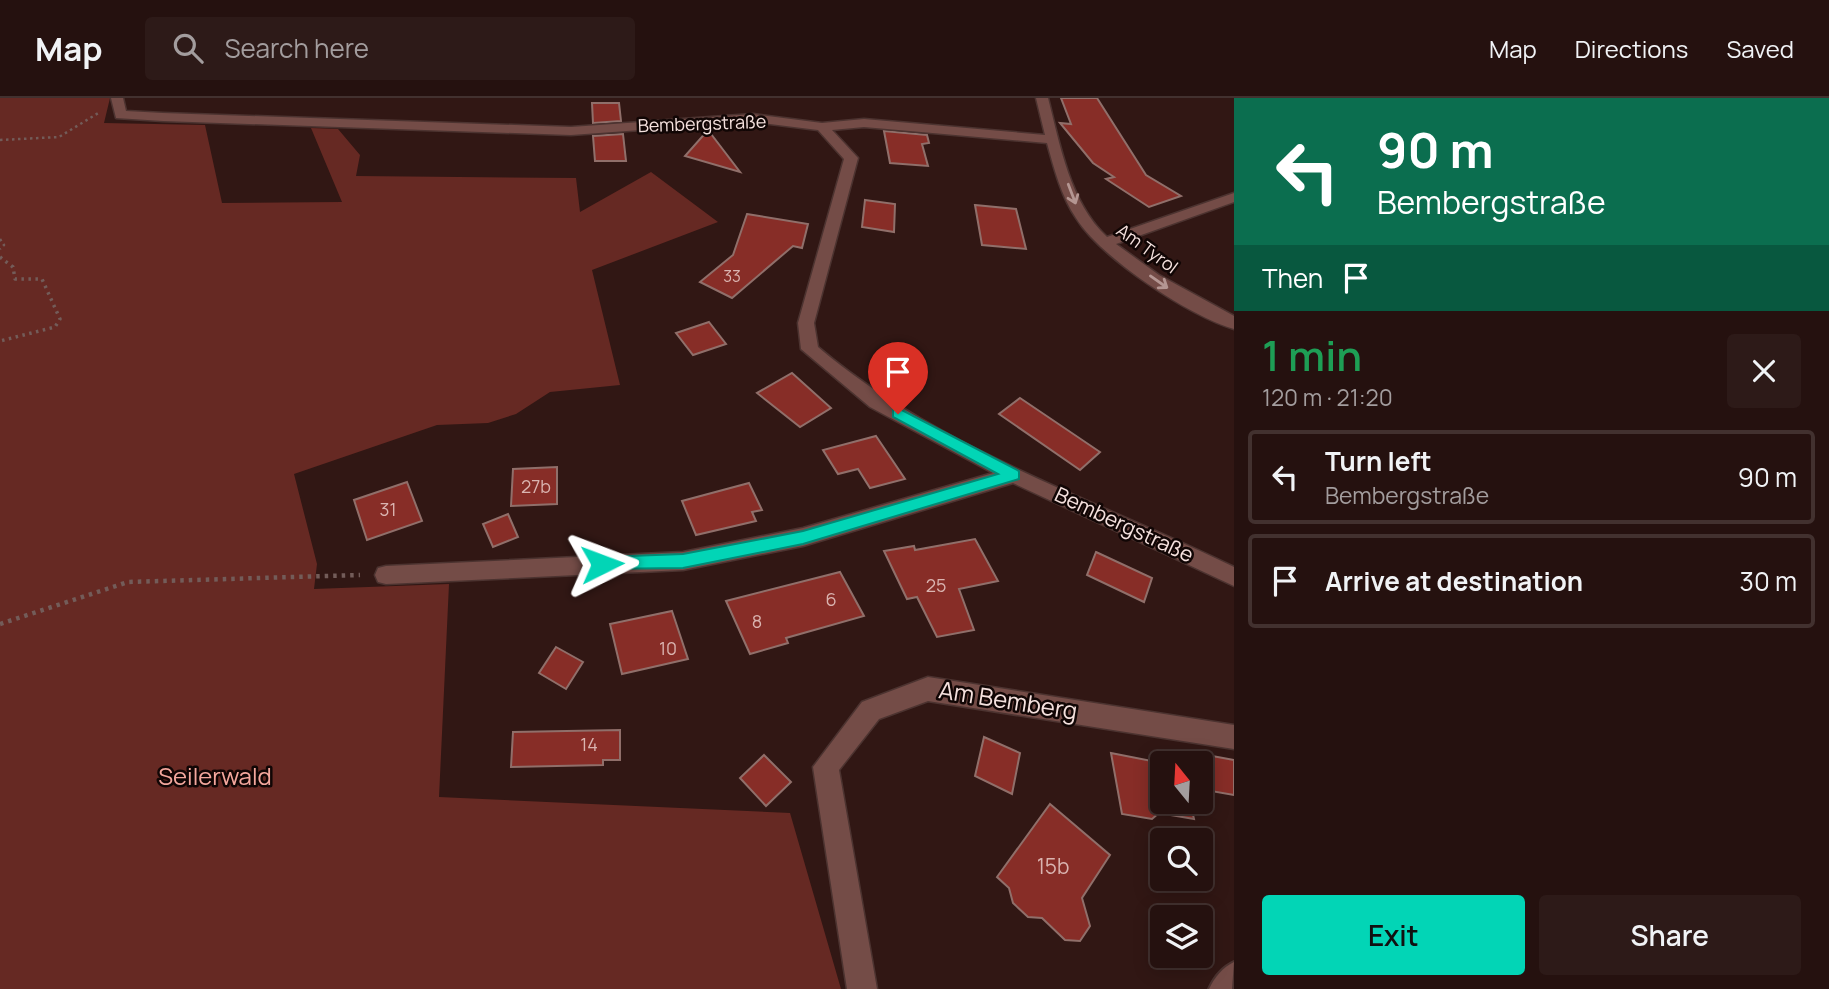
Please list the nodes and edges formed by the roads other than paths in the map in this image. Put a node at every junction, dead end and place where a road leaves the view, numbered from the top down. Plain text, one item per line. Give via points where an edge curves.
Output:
1 (1042, 98) edge
2 (117, 101) edge
3 (822, 127) junction
4 (1051, 139) junction
5 (1234, 197) edge
6 (1104, 243) junction
7 (1234, 323) edge
8 (1014, 475) junction
9 (386, 575) road end
10 (1234, 577) edge
11 (1234, 737) edge
12 (1234, 972) edge
13 (862, 989) edge
14 (1219, 989) edge

1 - 4 street, Am Tyrol
2 - 3 street, Bembergstraße via 120,115 218,119 571,131 753,118
3 - 4 street via 864,122
3 - 8 street, Bembergstraße via 851,159 806,323 810,349 874,401
4 -> 6 street, Am Tyrol via 1082,218
5 - 6 street
6 -> 7 street, Am Tyrol via 1178,295
8 - 9 street via 803,537 683,561
8 - 10 street, Bembergstraße
11 - 13 street, Am Bemberg via 928,688 871,710 826,768
12 - 14 lane

